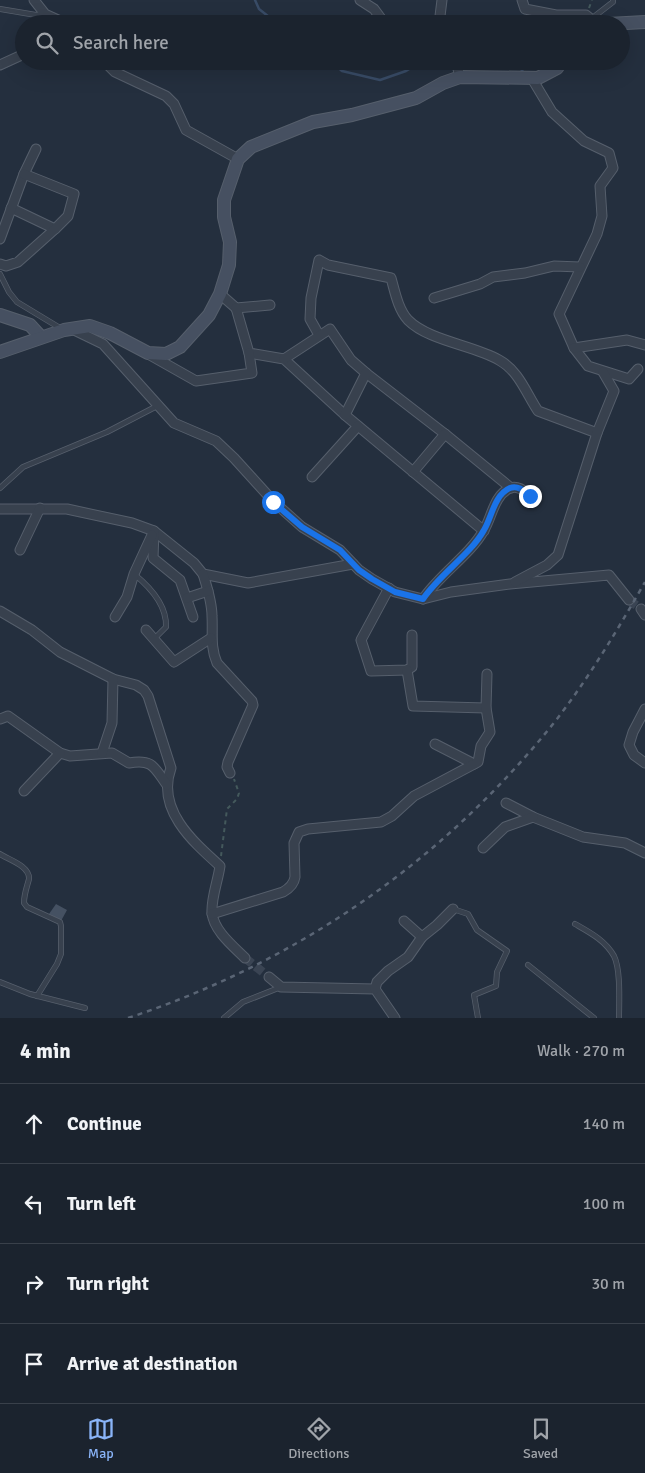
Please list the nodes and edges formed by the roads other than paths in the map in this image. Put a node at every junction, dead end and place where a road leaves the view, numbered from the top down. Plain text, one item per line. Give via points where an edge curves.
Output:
1 (34, 0) edge
2 (360, 0) edge
3 (442, 0) edge
4 (522, 0) edge
5 (613, 0) edge
6 (0, 9) edge
7 (45, 14) joint
8 (378, 15) edge
9 (440, 15) edge
10 (556, 15) edge
11 (556, 15) edge
12 (586, 15) edge
13 (597, 15) edge
14 (645, 22) edge
15 (630, 23) edge
16 (15, 58) edge
17 (0, 65) edge
18 (113, 70) edge
19 (458, 70) edge
20 (552, 70) edge
21 (460, 77) junction
22 (531, 77) junction
23 (36, 150) dead end
24 (238, 159) junction
25 (24, 174) junction
26 (11, 208) junction
27 (55, 229) junction
28 (0, 238) edge
29 (0, 264) edge
30 (580, 267) junction
31 (0, 274) edge
32 (220, 294) junction
33 (434, 298) dead end
34 (270, 305) dead end
35 (236, 308) junction
36 (0, 315) edge
37 (68, 330) junction
38 (318, 335) junction
39 (41, 337) junction
40 (645, 345) edge
41 (574, 348) junction
42 (0, 352) edge
43 (148, 353) junction
44 (249, 354) junction
45 (284, 359) junction
46 (638, 369) dead end
47 (603, 372) junction
48 (366, 373) junction
49 (159, 406) junction
50 (345, 415) junction
51 (358, 426) junction
52 (597, 433) junction
53 (445, 434) junction
54 (413, 472) junction
55 (312, 477) dead end
56 (0, 488) edge
57 (511, 488) junction
58 (530, 496) dead end
59 (40, 508) junction
60 (0, 509) edge
61 (154, 531) junction
62 (484, 531) junction
63 (20, 550) dead end
64 (353, 564) junction
65 (134, 574) junction
66 (203, 574) junction
67 (510, 584) junction
68 (388, 588) junction
69 (208, 591) junction
70 (187, 598) junction
71 (423, 599) junction
72 (630, 600) tunnel mouth
73 (0, 611) edge
74 (115, 616) dead end
75 (192, 617) dead end
76 (146, 630) dead end
77 (412, 635) dead end
78 (211, 638) junction
79 (154, 639) junction
80 (407, 670) junction
81 (487, 674) dead end
82 (113, 678) junction
83 (486, 708) junction
84 (645, 709) edge
85 (0, 719) edge
86 (435, 744) dead end
87 (60, 753) junction
88 (102, 754) junction
89 (645, 763) edge
90 (474, 764) junction
91 (230, 773) road end
92 (167, 785) junction
93 (24, 791) dead end
94 (506, 803) dead end
95 (533, 817) junction
96 (483, 848) dead end
97 (645, 853) edge
98 (0, 854) edge
99 (453, 909) joint
100 (212, 914) junction
101 (404, 922) dead end
102 (574, 924) dead end
103 (422, 937) junction
104 (245, 958) tunnel mouth
105 (528, 965) dead end
106 (269, 977) tunnel mouth
107 (0, 982) edge
108 (281, 987) junction
109 (375, 989) junction
110 (37, 996) junction
111 (85, 1008) dead end
112 (224, 1018) edge
113 (395, 1018) edge
114 (478, 1018) edge
115 (594, 1018) edge
116 (619, 1018) edge

1 - 7 street
2 - 8 street
3 - 9 street
4 - 11 street via 526,9
5 - 13 lane
6 - 7 lane
10 - 12 street
14 - 15 street
16 - 17 street
18 - 24 street via 166,96 174,104 186,130
19 - 21 street
20 - 22 street via 538,78
21 - 22 street
21 - 24 street via 416,98 312,122 251,147
22 - 30 street via 552,112 584,141 609,153 613,168 600,186 602,216 585,262
23 - 25 street
24 - 32 street via 224,200 230,265
25 - 26 street
25 - 27 street via 74,194 68,216
26 - 27 street
26 - 28 street
27 - 29 street via 18,262 6,266
30 - 33 street via 554,266 492,277
30 - 41 street via 559,314
31 - 37 lane via 17,302
32 - 35 street
32 - 43 street via 209,315 180,347 166,354
34 - 35 street
35 - 44 street
36 - 39 street via 30,325
37 - 39 street
37 - 43 street via 97,328
37 - 49 street via 103,344
38 - 45 street
38 - 48 street via 330,330 351,360
38 - 52 street via 310,319 318,260 391,278 398,302 408,319 423,330 499,360 521,381 538,411
39 - 42 street
40 - 41 street via 627,340
41 - 47 street via 588,366
43 - 44 street via 196,381 252,373
44 - 45 street
45 - 50 street
46 - 47 street via 629,379
47 - 52 street via 614,391
48 - 50 street
48 - 53 street
49 - 56 lane via 23,467
49 - 64 street via 174,423 216,441 273,502 302,527 340,550
50 - 51 street
51 - 54 street
51 - 55 street
52 - 67 street via 558,555 547,565
53 - 54 street
53 - 57 street
54 - 62 street
57 - 58 street via 520,488
57 - 62 street via 499,496
59 - 60 street
59 - 61 street via 132,523
59 - 63 street
61 - 65 street
61 - 66 street
61 - 70 street via 153,558 180,580
62 - 71 street
64 - 66 street via 248,583
64 - 68 street
65 - 74 street via 127,597
65 - 79 lane via 156,597 166,619 166,627
66 - 69 street
67 - 71 street
67 - 72 street via 609,575
68 - 71 street
68 - 80 street via 361,640 371,671
69 - 70 street
69 - 78 street
70 - 75 street
73 - 82 street via 60,652
76 - 79 street
77 - 80 street via 412,667
78 - 79 street via 174,662
78 - 91 street via 217,663 253,706 228,762
80 - 83 street via 413,706
81 - 83 street
82 - 88 street via 112,723
82 - 92 street via 136,685 148,696 171,768
83 - 90 street via 490,732 480,746 478,762
84 - 89 street via 632,732 629,745 634,755
85 - 87 street via 8,716
86 - 90 street
87 - 88 street via 70,756
87 - 93 street
88 - 92 street via 112,753 128,763 141,761 153,765
90 - 100 street via 414,796 381,822 300,832 294,843 295,877 289,889
92 - 100 street via 172,812 178,822 196,845 220,866
94 - 95 street
95 - 96 street via 505,827
95 - 97 street via 583,837 625,843
98 - 110 lane via 28,873 24,903 27,907 60,922 61,954
99 - 103 street
99 - 114 lane via 468,914 477,930 507,951 497,972 496,986 474,995
100 - 104 street via 214,923
101 - 103 street
102 - 116 lane via 596,936 614,957
103 - 109 street via 408,956 377,982
105 - 115 lane
106 - 108 street
107 - 110 lane
108 - 109 street
108 - 112 lane via 242,1002
109 - 113 street
110 - 111 lane

